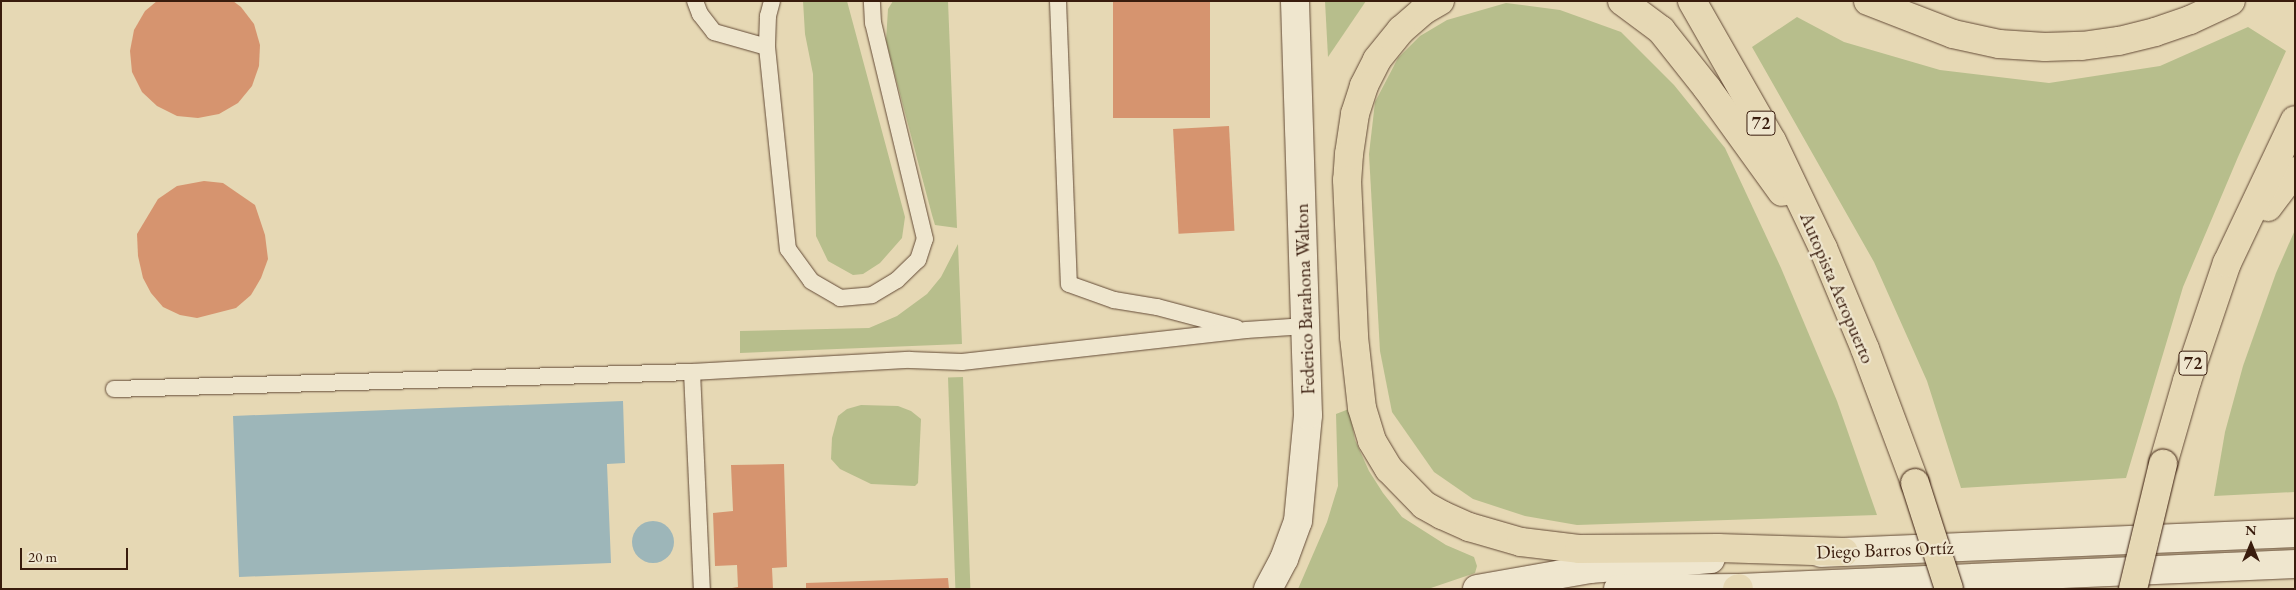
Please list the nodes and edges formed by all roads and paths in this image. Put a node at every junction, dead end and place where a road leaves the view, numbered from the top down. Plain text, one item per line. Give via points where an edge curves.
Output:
1 (695, 1) edge
2 (772, 1) edge
3 (872, 1) edge
4 (1058, 1) edge
5 (1295, 1) edge
6 (1440, 1) edge
7 (1622, 1) edge
8 (1692, 1) edge
9 (1868, 1) edge
10 (2230, 1) edge
11 (768, 47) junction
12 (2295, 120) edge
13 (2295, 171) edge
14 (1823, 248) junction
15 (2227, 263) junction
16 (1306, 326) junction
17 (1246, 330) junction
18 (692, 372) junction
19 (114, 389) dead end
20 (2295, 533) edge
21 (1844, 552) junction
22 (2295, 564) edge
23 (1738, 588) edge
24 (702, 589) edge
25 (1268, 589) edge
26 (1477, 589) edge
27 (1618, 589) edge
28 (1949, 589) edge
29 (2133, 589) edge

1 - 11 lane via 700,14 714,32
2 - 11 lane via 768,16
3 - 11 lane via 875,32 925,239 918,260 897,280 872,295 840,298 811,281 788,249
4 - 17 lane via 1069,284 1114,300 1157,307
5 - 16 street, Federico Barahona Walton
6 - 21 highway via 1401,30 1377,60 1355,114 1349,154 1347,180 1354,327 1362,408 1372,441 1389,469 1417,498 1442,515 1469,527 1521,542 1579,549 1718,548
7 - 14 highway via 1661,30
8 - 14 highway, Autopista Aeropuerto / 72 via 1772,141
9 - 10 highway via 1953,34 1998,44 2045,47 2119,41 2190,20
12 - 15 highway, 72
13 - 15 highway
14 - 28 highway, Autopista Aeropuerto / 72, bridge via 1915,483
15 - 29 highway, 72, bridge via 2163,464
16 - 17 lane
16 - 25 street, Federico Barahona Walton via 1308,415 1298,521 1284,559
17 - 18 lane via 962,362 910,360
18 - 19 lane
18 - 24 lane
20 - 21 street, Diego Barros Ortíz
21 - 26 street, Diego Barros Ortíz via 1590,569
22 - 23 street, Diego Barros Ortíz
23 - 27 street, Diego Barros Ortíz

